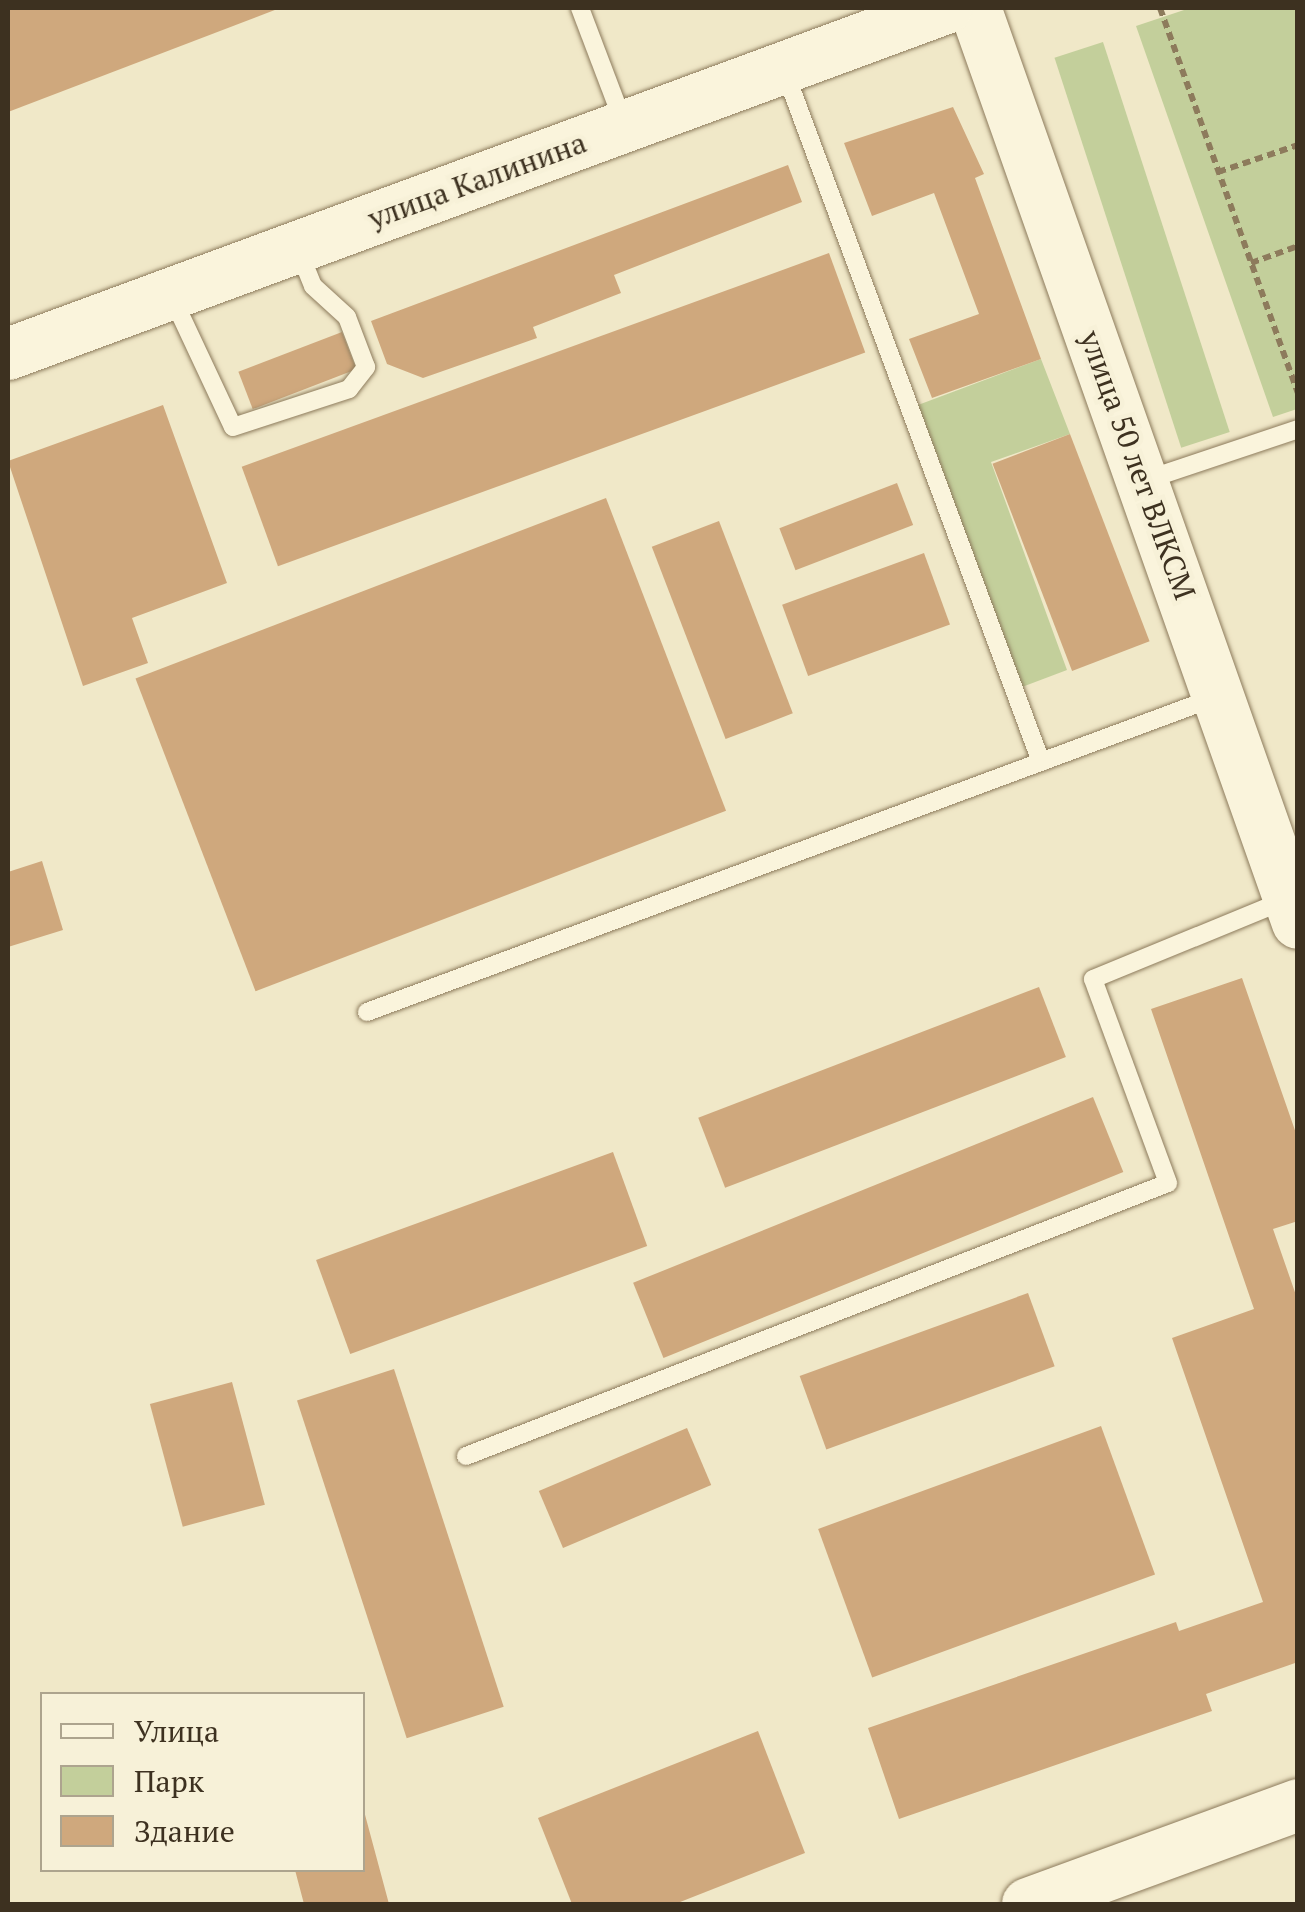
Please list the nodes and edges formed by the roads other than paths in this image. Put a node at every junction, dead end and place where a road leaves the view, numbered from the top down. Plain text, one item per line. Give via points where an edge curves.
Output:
1 (580, 8) edge
2 (946, 8) edge
3 (975, 8) edge
4 (783, 67) junction
5 (624, 125) junction
6 (297, 247) junction
7 (171, 294) junction
8 (8, 354) edge
9 (1298, 429) edge
10 (1144, 480) junction
11 (1221, 696) junction
12 (1040, 762) junction
13 (1295, 906) edge
14 (367, 1012) dead end
15 (466, 1456) dead end
16 (1298, 1805) edge
17 (1028, 1904) edge

1 - 5 lane
2 - 4 street, улица Калинина
3 - 10 street, улица 50 лет ВЛКСМ
4 - 5 street, улица Калинина
4 - 12 lane
5 - 6 street, улица Калинина
6 - 7 street, улица Калинина
6 - 7 lane via 312,286 347,318 366,367 349,389 244,427 224,421
7 - 8 street, улица Калинина
9 - 10 lane
10 - 11 street, улица 50 лет ВЛКСМ
11 - 12 lane
11 - 13 street, улица 50 лет ВЛКСМ
12 - 14 lane
13 - 15 lane via 1093,978 1168,1183
16 - 17 street

